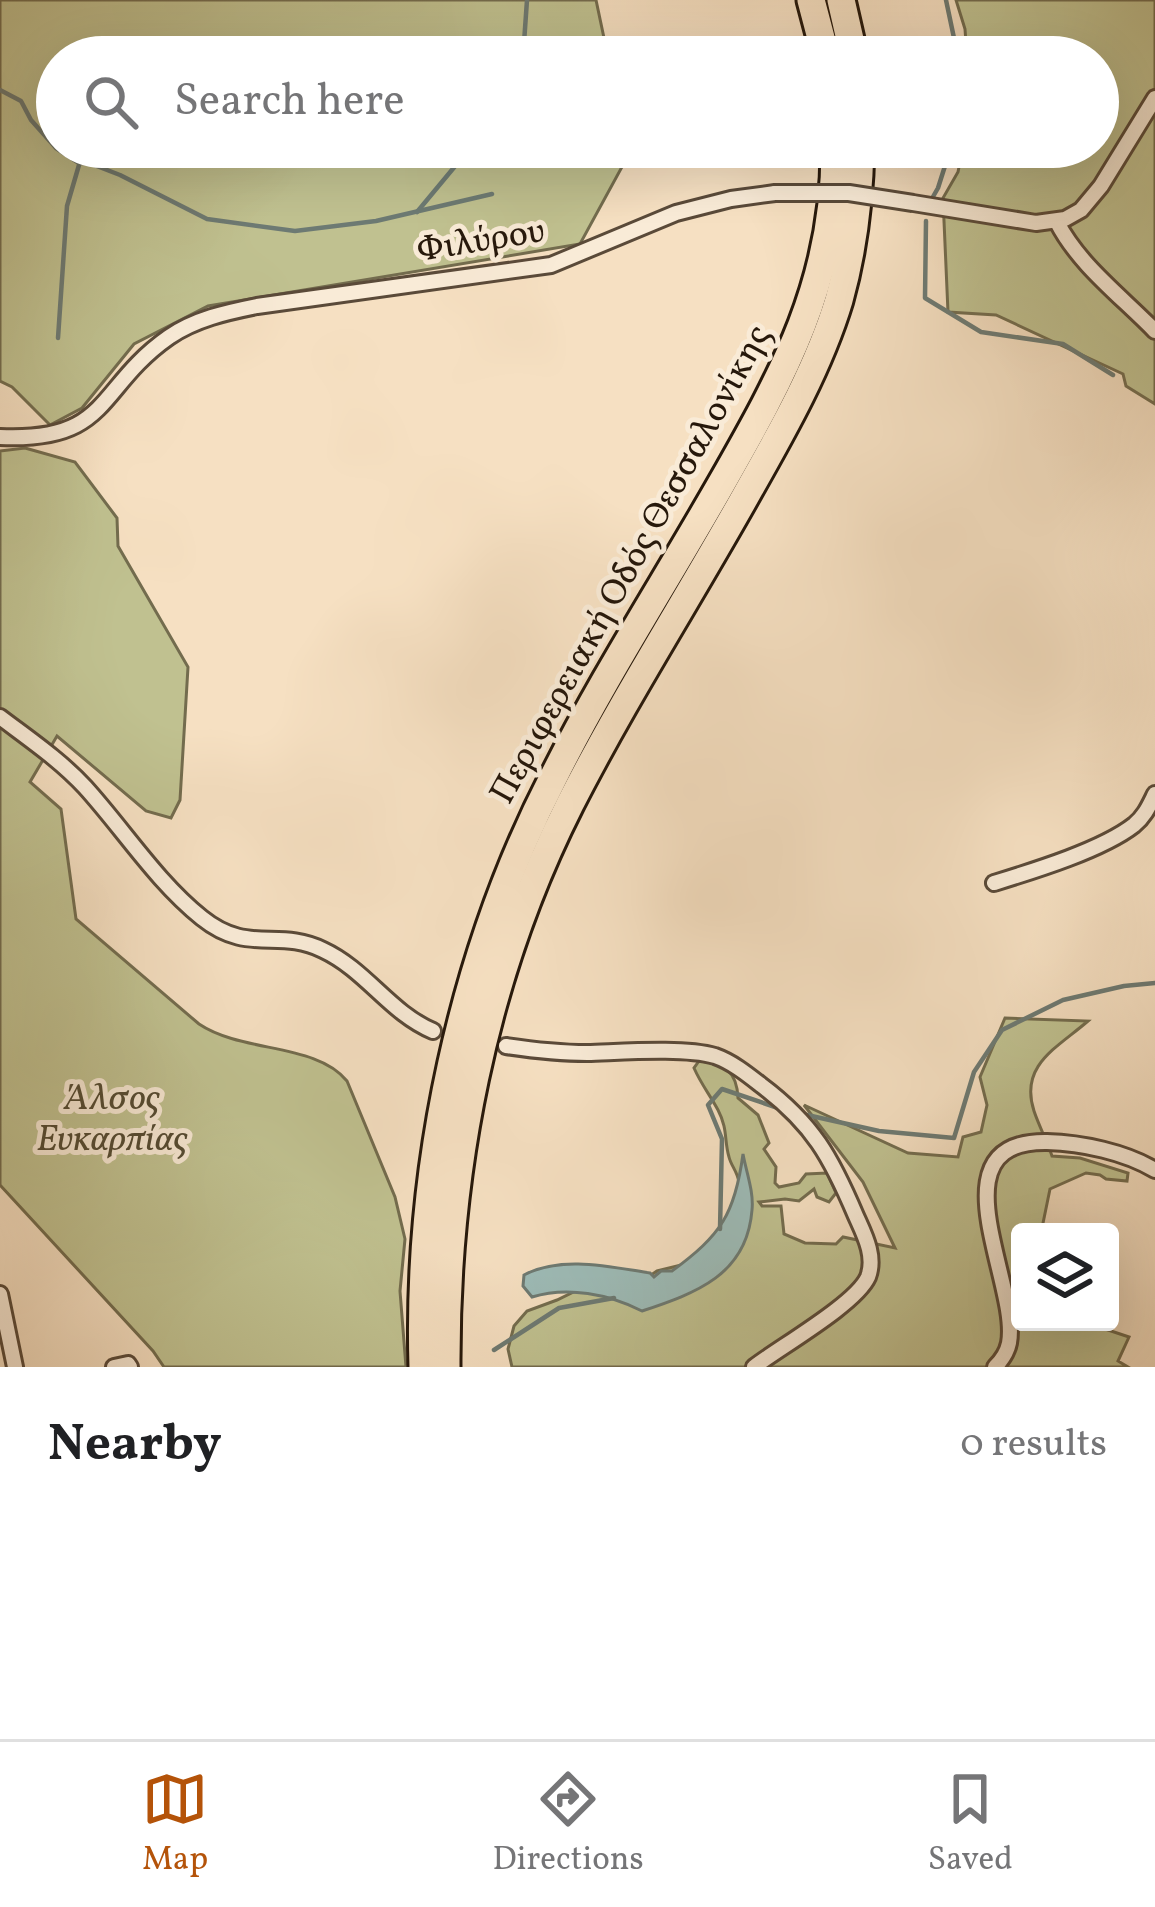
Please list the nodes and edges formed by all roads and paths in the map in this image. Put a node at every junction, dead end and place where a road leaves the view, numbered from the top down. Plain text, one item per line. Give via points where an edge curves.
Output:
1 (811, 0) edge
2 (841, 0) edge
3 (820, 36) edge
4 (849, 36) edge
5 (1155, 98) edge
6 (1119, 155) edge
7 (835, 168) edge
8 (859, 168) edge
9 (1111, 168) edge
10 (1057, 222) junction
11 (1155, 331) edge
12 (0, 436) edge
13 (0, 717) edge
14 (1155, 794) edge
15 (994, 883) dead end
16 (434, 1031) dead end
17 (506, 1046) dead end
18 (1155, 1169) edge
19 (0, 1294) edge
20 (15, 1367) edge
21 (424, 1367) edge
22 (446, 1367) edge
23 (754, 1367) edge
24 (995, 1367) edge

1 - 3 highway
2 - 4 highway
5 - 6 street
7 - 21 highway, Περιφερειακή Οδός Θεσσαλονίκης via 826,248 794,347 554,776 485,943 429,1209
8 - 22 highway, Περιφερειακή Οδός Θεσσαλονίκης via 848,263 817,358 583,779 515,939 462,1140
9 - 10 street via 1081,210
10 - 11 street via 1081,258
10 - 12 street, Φιλύρου, bridge via 836,192 716,202 551,265 218,315 157,346 73,428
13 - 16 street via 69,771 214,926 238,938 325,950
14 - 15 street via 1147,812 1108,842
17 - 23 street via 709,1055 742,1070 808,1126 865,1236 870,1272 845,1301
18 - 24 street via 1066,1143 1023,1143 1000,1154 986,1189 1010,1335
19 - 20 street

